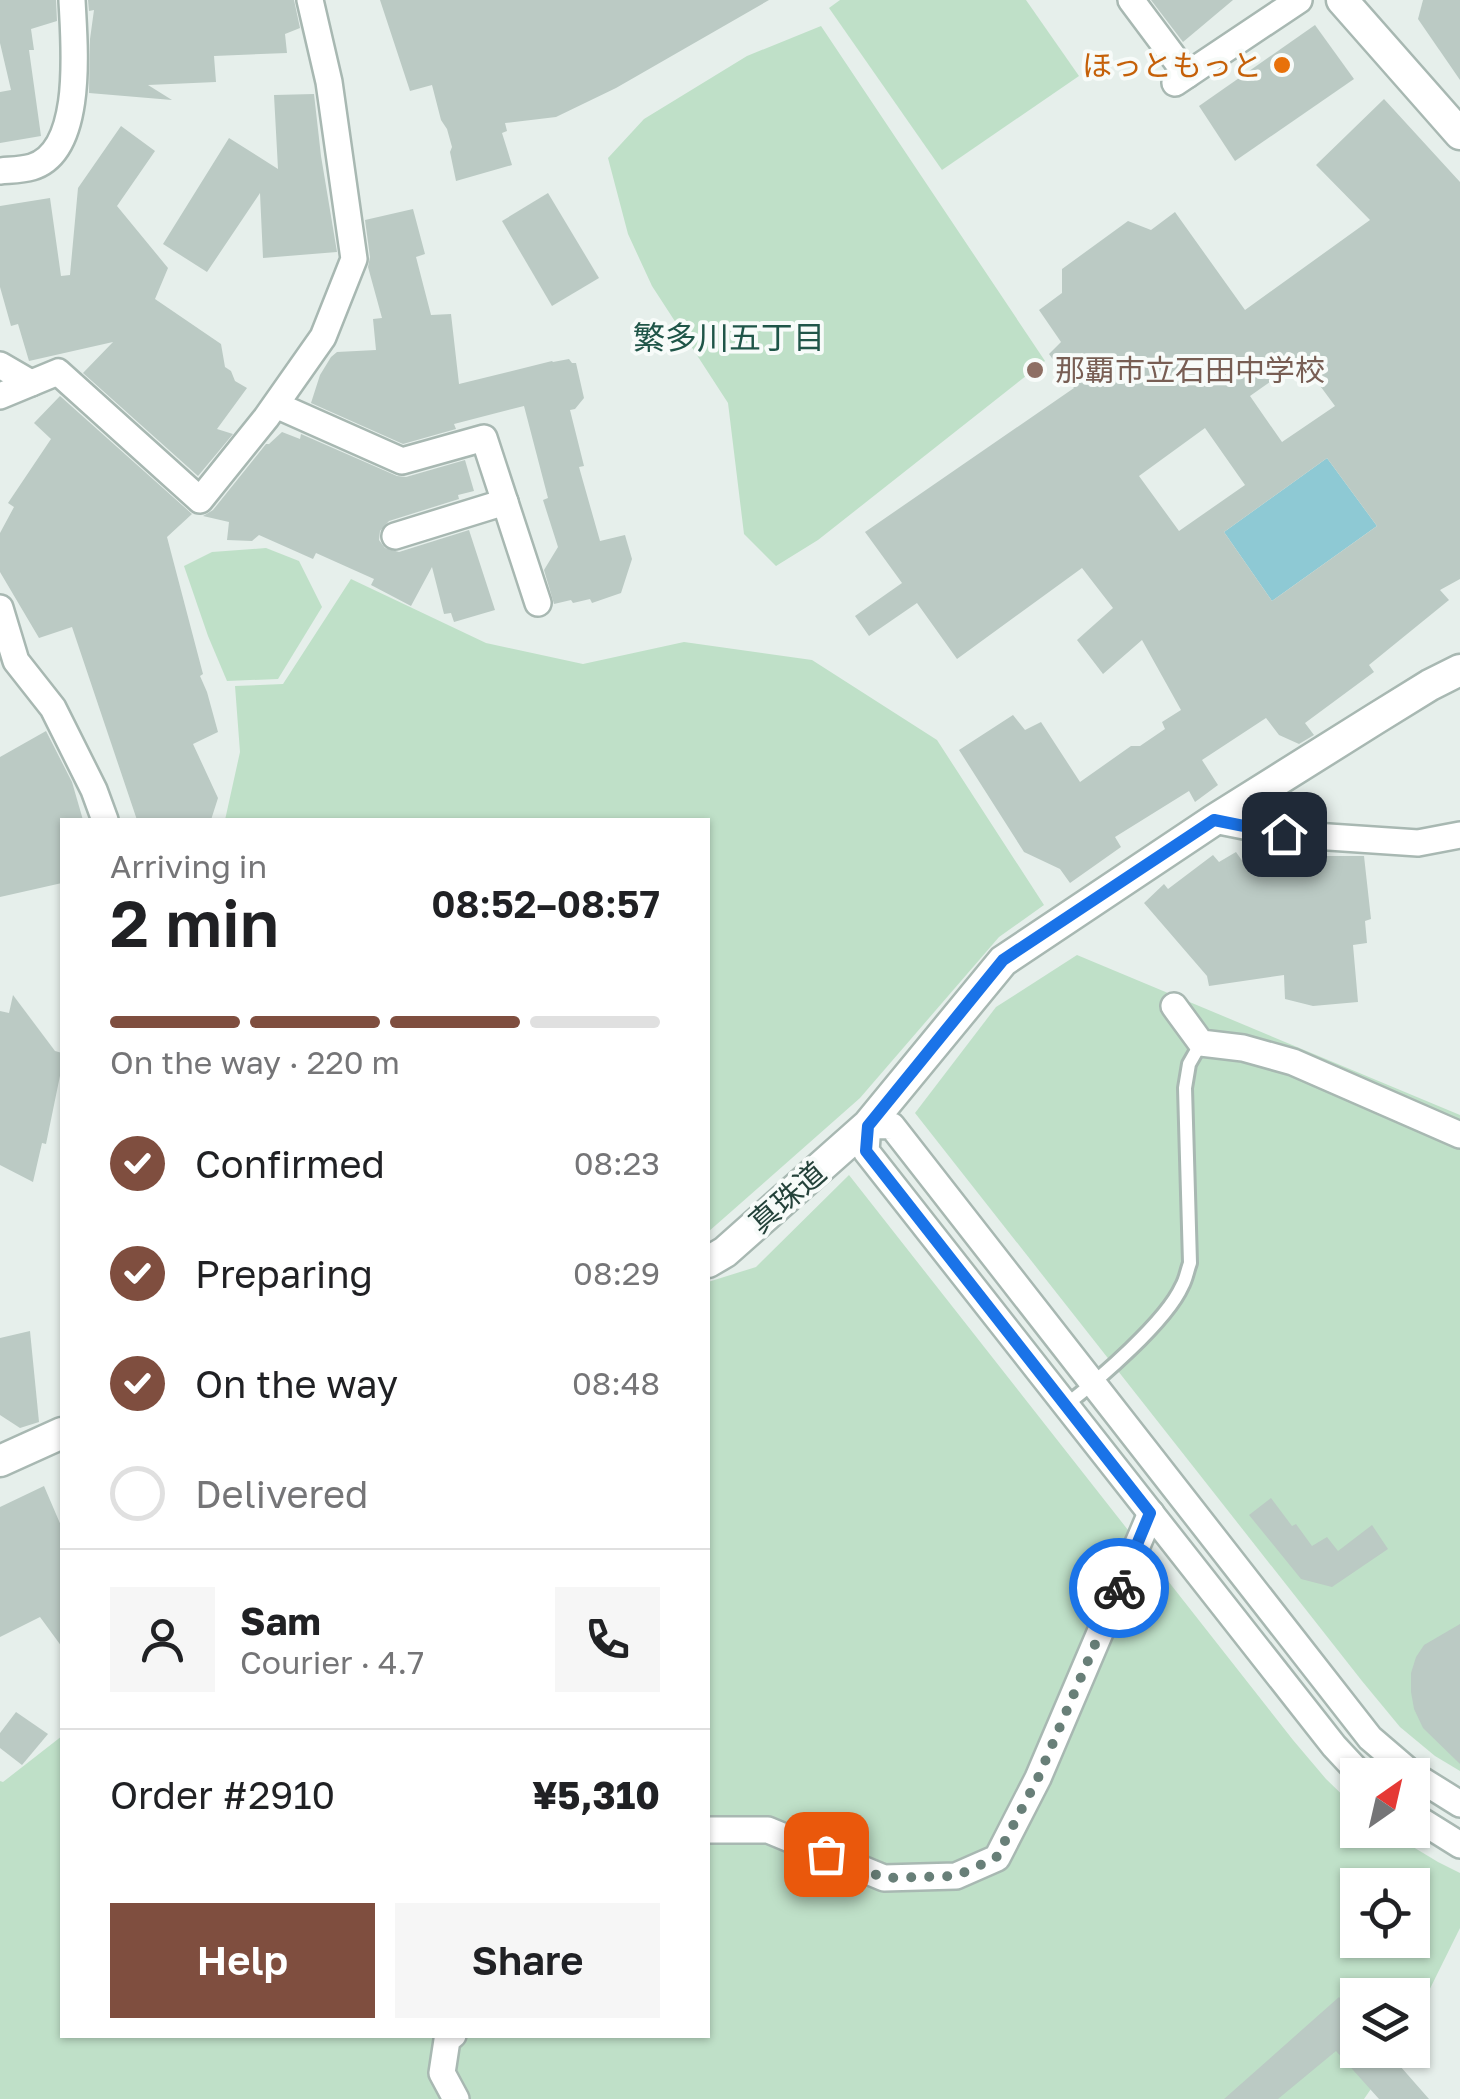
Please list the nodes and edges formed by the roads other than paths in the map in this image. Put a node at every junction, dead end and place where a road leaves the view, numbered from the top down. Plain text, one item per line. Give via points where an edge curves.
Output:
1 (72, 0) edge
2 (310, 0) edge
3 (1131, 0) edge
4 (1298, 0) edge
5 (1342, 0) edge
6 (1456, 121) edge
7 (0, 171) edge
8 (0, 364) edge
9 (31, 383) junction
10 (0, 396) edge
11 (276, 405) junction
12 (505, 502) junction
13 (395, 536) dead end
14 (538, 603) dead end
15 (0, 608) edge
16 (1460, 670) edge
17 (104, 818) edge
18 (1214, 820) junction
19 (1460, 835) edge
20 (1174, 1006) dead end
21 (1201, 1043) junction
22 (868, 1126) junction
23 (1460, 1135) edge
24 (710, 1261) edge
25 (1093, 1384) junction
26 (1066, 1405) junction
27 (60, 1434) edge
28 (0, 1462) edge
29 (1150, 1513) junction
30 (1345, 1758) edge
31 (1460, 1804) edge
32 (1430, 1826) edge
33 (710, 1830) edge
34 (1460, 1845) edge
35 (449, 2038) edge
36 (456, 2099) edge

1 - 7 street via 75,62 58,148 34,167
2 - 11 street via 354,259 323,337
3 - 4 street via 1181,79
5 - 6 street
8 - 9 street
9 - 10 street
9 - 11 street via 58,372 200,500
11 - 12 street via 402,462 484,438
12 - 13 street
12 - 14 street
15 - 17 street via 16,661 53,708
16 - 18 street, 真珠道
18 - 19 street via 1284,834 1418,843
18 - 22 street, 真珠道 via 1003,960
20 - 21 street
21 - 23 street via 1293,1062
21 - 25 lane via 1185,1088 1190,1263 1165,1313
22 - 24 street, 真珠道
22 - 25 street via 892,1126
22 - 26 street via 866,1151
25 - 26 lane
25 - 31 street via 1370,1738
26 - 29 street
27 - 28 street
29 - 30 street
29 - 33 street via 1038,1778 996,1858 956,1876 884,1878 768,1830
32 - 34 street
35 - 36 street via 442,2073

